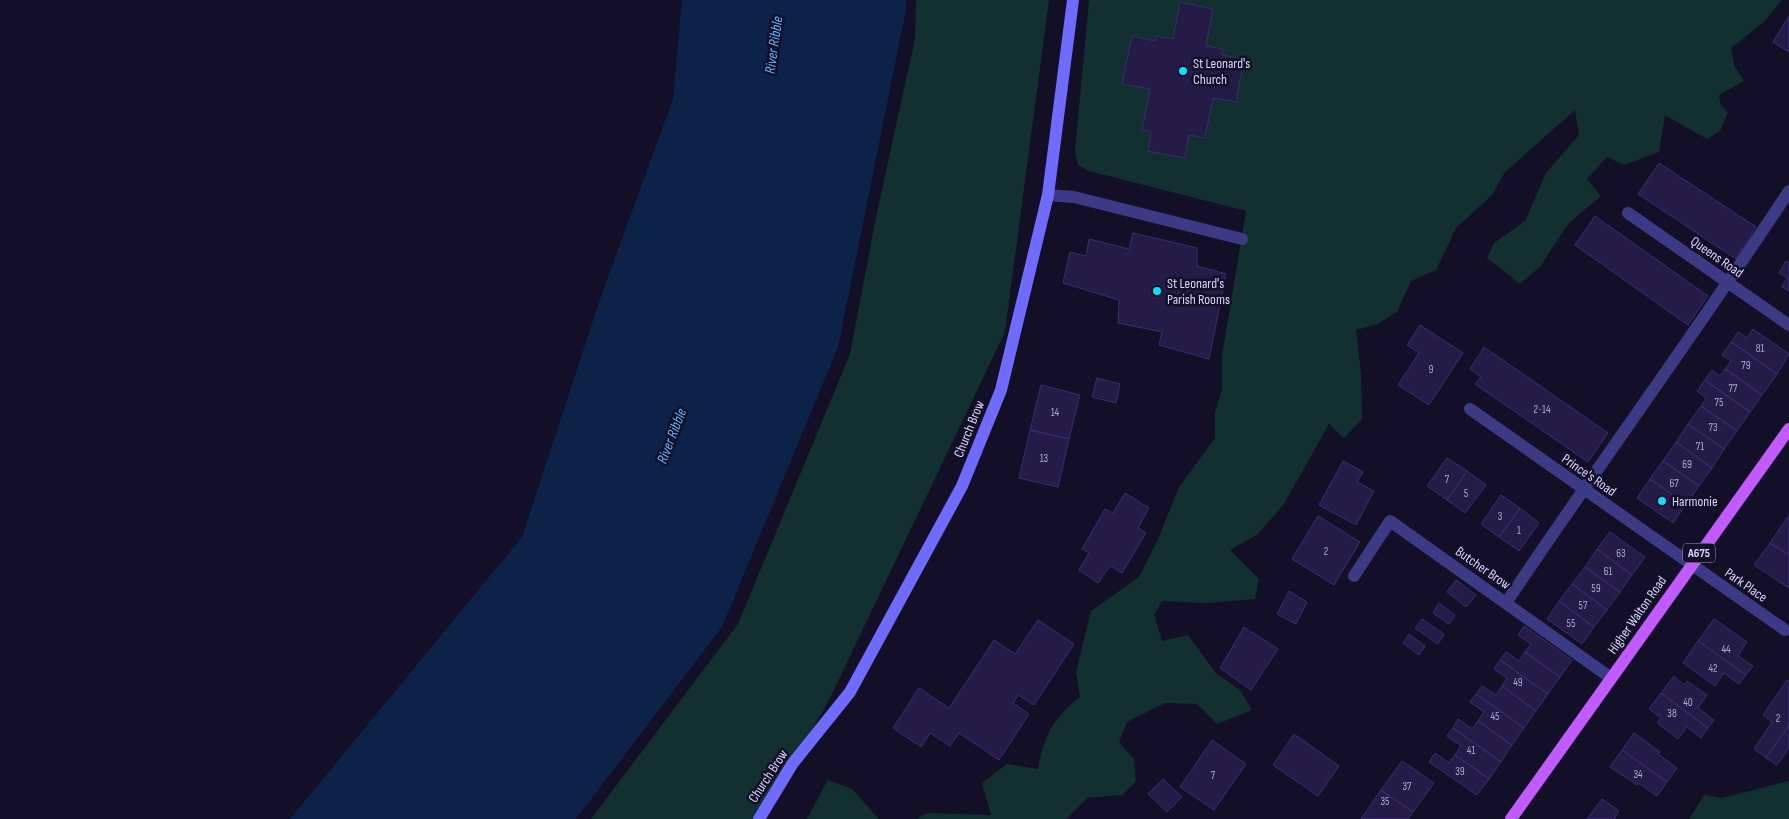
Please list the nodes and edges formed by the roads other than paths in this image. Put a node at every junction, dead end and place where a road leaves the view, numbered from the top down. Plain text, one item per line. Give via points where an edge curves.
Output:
1 (1073, 0) edge
2 (1789, 191) edge
3 (1048, 195) junction
4 (1628, 213) dead end
5 (1242, 239) dead end
6 (1729, 283) junction
7 (1789, 325) edge
8 (1470, 409) dead end
9 (1789, 429) edge
10 (1582, 489) junction
11 (1691, 564) junction
12 (1354, 576) dead end
13 (1506, 603) junction
14 (1785, 630) dead end
15 (1611, 678) junction
16 (759, 819) edge
17 (1511, 819) edge

1 - 3 main road, Church Brow
2 - 6 street
3 - 5 street via 1074,197
3 - 16 main road, Church Brow via 1001,390 962,486 850,692 793,763
4 - 6 street, Queens Road
6 - 7 street, Queens Road
6 - 10 street
8 - 10 street, Prince's Road
9 - 11 main road, Higher Walton Road / A675
10 - 11 street, Prince's Road
10 - 13 street
11 - 14 street, Park Place
11 - 15 main road, Higher Walton Road / A675
12 - 13 street, Butcher Brow via 1390,521
13 - 15 street, Butcher Brow
15 - 17 main road, Higher Walton Road / A675

